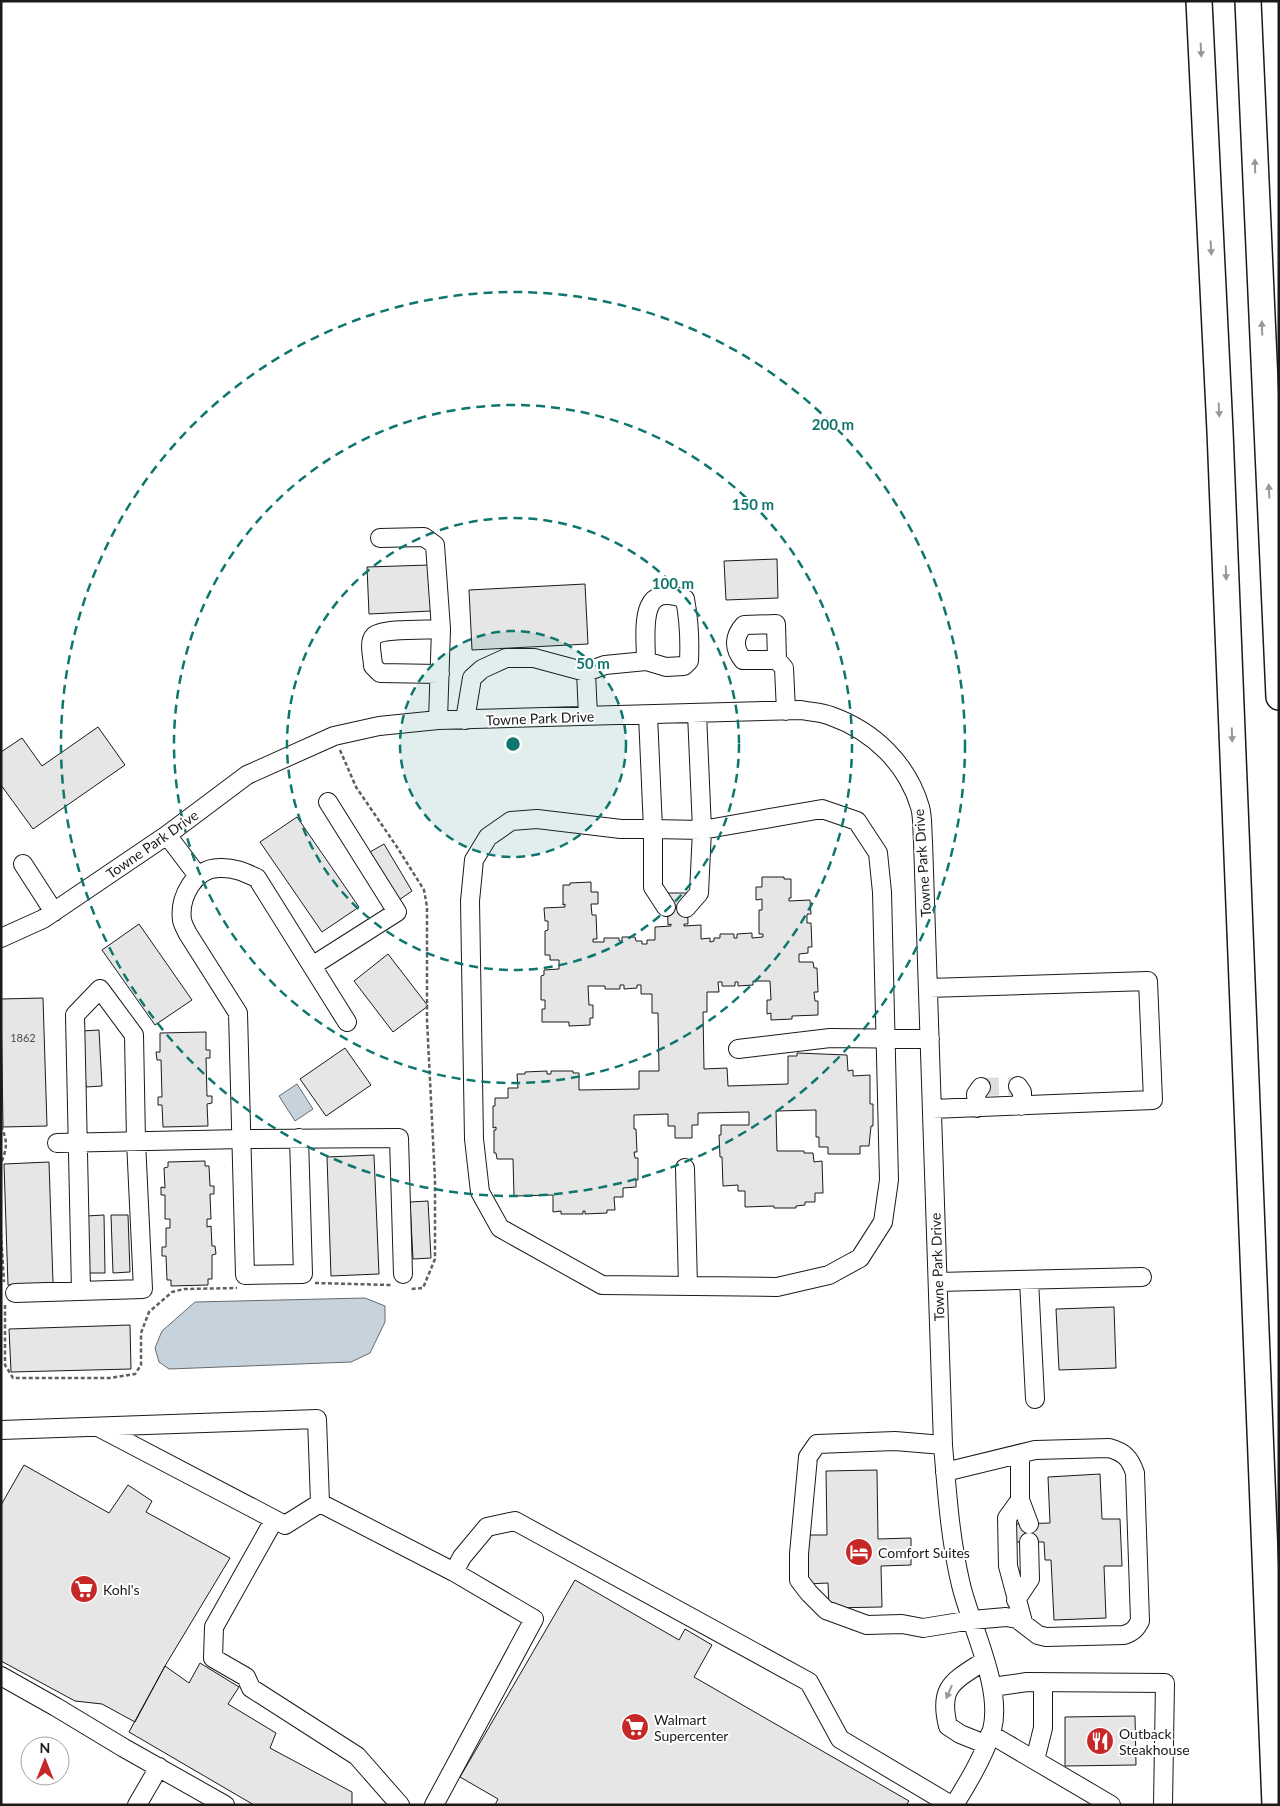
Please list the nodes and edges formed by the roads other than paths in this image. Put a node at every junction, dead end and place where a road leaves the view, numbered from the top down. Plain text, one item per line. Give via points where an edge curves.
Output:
1 (1199, 1) edge
2 (1248, 1) edge
3 (380, 538) dead end
4 (441, 629) junction
5 (777, 660) dead end
6 (646, 661) dead end
7 (586, 672) junction
8 (440, 674) junction
9 (1279, 697) edge
10 (786, 711) junction
11 (697, 713) junction
12 (648, 715) junction
13 (588, 716) junction
14 (438, 720) junction
15 (465, 720) junction
16 (328, 802) dead end
17 (653, 830) junction
18 (702, 830) junction
19 (167, 835) junction
20 (23, 864) dead end
21 (198, 876) junction
22 (666, 907) dead end
23 (686, 908) dead end
24 (54, 912) junction
25 (1, 938) edge
26 (312, 966) junction
27 (928, 988) junction
28 (347, 1022) dead end
29 (930, 1039) junction
30 (885, 1040) junction
31 (738, 1049) dead end
32 (1018, 1086) dead end
33 (981, 1087) dead end
34 (1022, 1106) junction
35 (977, 1108) junction
36 (932, 1109) junction
37 (299, 1138) junction
38 (242, 1139) junction
39 (136, 1142) junction
40 (78, 1143) junction
41 (57, 1144) dead end
42 (685, 1168) dead end
43 (404, 1274) dead end
44 (1142, 1277) dead end
45 (1029, 1280) junction
46 (938, 1282) junction
47 (688, 1286) junction
48 (82, 1291) junction
49 (15, 1293) dead end
50 (1035, 1399) dead end
51 (98, 1427) junction
52 (1, 1430) edge
53 (942, 1445) junction
54 (1020, 1454) junction
55 (945, 1472) junction
56 (1020, 1500) junction
57 (320, 1503) junction
58 (274, 1520) junction
59 (1029, 1524) dead end
60 (1029, 1542) dead end
61 (454, 1572) junction
62 (1016, 1600) junction
63 (972, 1620) junction
64 (1023, 1622) junction
65 (1267, 1639) junction
66 (984, 1661) junction
67 (1, 1676) edge
68 (1043, 1682) junction
69 (992, 1687) junction
70 (988, 1739) junction
71 (1035, 1760) junction
72 (159, 1767) junction
73 (137, 1805) edge
74 (225, 1805) edge
75 (400, 1805) edge
76 (434, 1805) edge
77 (953, 1805) edge
78 (1111, 1805) edge
79 (1163, 1805) edge
80 (1261, 1805) edge
81 (1275, 1805) edge

1 -> 65 highway via 1220,432
9 -> 2 highway
3 - 4 street via 424,537 435,544
4 - 8 street
4 - 8 street via 384,631 371,641 373,666 380,673
5 - 10 street via 784,668
6 - 7 street via 605,665
7 - 13 street
7 - 15 street via 534,658 506,658 472,678
8 - 14 street
10 - 11 street, Towne Park Drive
10 - 27 street, Towne Park Drive via 829,715 856,727 897,761 910,783 920,808 924,841
11 - 12 street, Towne Park Drive
11 - 18 street
12 - 13 street, Towne Park Drive
12 - 17 street
13 - 15 street, Towne Park Drive
14 - 15 street, Towne Park Drive
14 - 19 street, Towne Park Drive via 379,726 334,736 247,775
16 - 26 street via 397,912
17 - 18 street
17 - 22 street via 653,887
17 - 47 street via 537,819 511,821 488,837 474,860 470,901 474,1139 480,1192 500,1228 602,1285
18 - 23 street via 699,893
18 - 30 street via 822,809 857,821 878,852 882,892
19 - 21 street
19 - 24 street, Towne Park Drive
20 - 24 street
21 - 26 street via 216,867 236,869 257,878
21 - 38 street via 188,887 182,906 182,921 238,1013
24 - 25 street, Towne Park Drive
26 - 28 street
27 - 29 street, Towne Park Drive
27 - 34 street via 1148,982 1153,1100
29 - 30 street
29 - 36 street, Towne Park Drive
30 - 31 street via 830,1038
30 - 47 street via 889,1180 883,1222 860,1258 829,1275 777,1287
32 - 34 street via 1022,1092
33 - 35 street via 976,1094
34 - 35 street
35 - 36 street
36 - 46 street, Towne Park Drive
37 - 38 street
37 - 38 street via 303,1274 245,1275
37 - 43 street via 399,1138
38 - 39 street
39 - 40 street
39 - 40 street via 134,1035 100,989 75,1015
39 - 48 street via 143,1289
40 - 41 street
40 - 48 street
42 - 47 street
44 - 45 street
45 - 46 street
45 - 50 street
46 - 53 street, Towne Park Drive
48 - 49 street
51 - 52 street
51 - 57 street via 317,1419
51 - 58 street
53 - 55 street, Towne Park Drive
53 - 63 street via 895,1441 817,1444 808,1457 799,1580 826,1610 867,1625 902,1624 923,1628
54 - 55 street
54 - 56 street
54 - 64 street via 1035,1450 1109,1448 1127,1456 1135,1473 1140,1620 1137,1627 1124,1634 1046,1637 1038,1635
55 - 63 street, Towne Park Drive via 959,1576
56 - 59 street
56 - 62 street via 1007,1518 1008,1566
57 - 58 street via 285,1526
57 - 61 street
58 - 75 street via 214,1627 214,1658 246,1677 251,1688 357,1756
60 - 62 street via 1030,1579
61 - 76 street via 534,1618
61 - 77 street via 487,1527 515,1522 809,1682 840,1739
62 - 64 street
63 - 64 street via 1006,1617
63 - 66 street, Towne Park Drive
65 - 80 highway
65 - 81 highway
66 - 69 street, Towne Park Drive
66 -> 70 street via 955,1680 946,1693 944,1710 948,1726 960,1734
67 - 72 street
68 - 69 street
68 - 71 street via 1043,1728
68 - 79 street via 1166,1684
69 - 70 street, Towne Park Drive via 994,1710
70 - 71 street
70 - 77 street, Towne Park Drive via 972,1777
71 - 78 street
72 - 73 street
72 - 74 street

